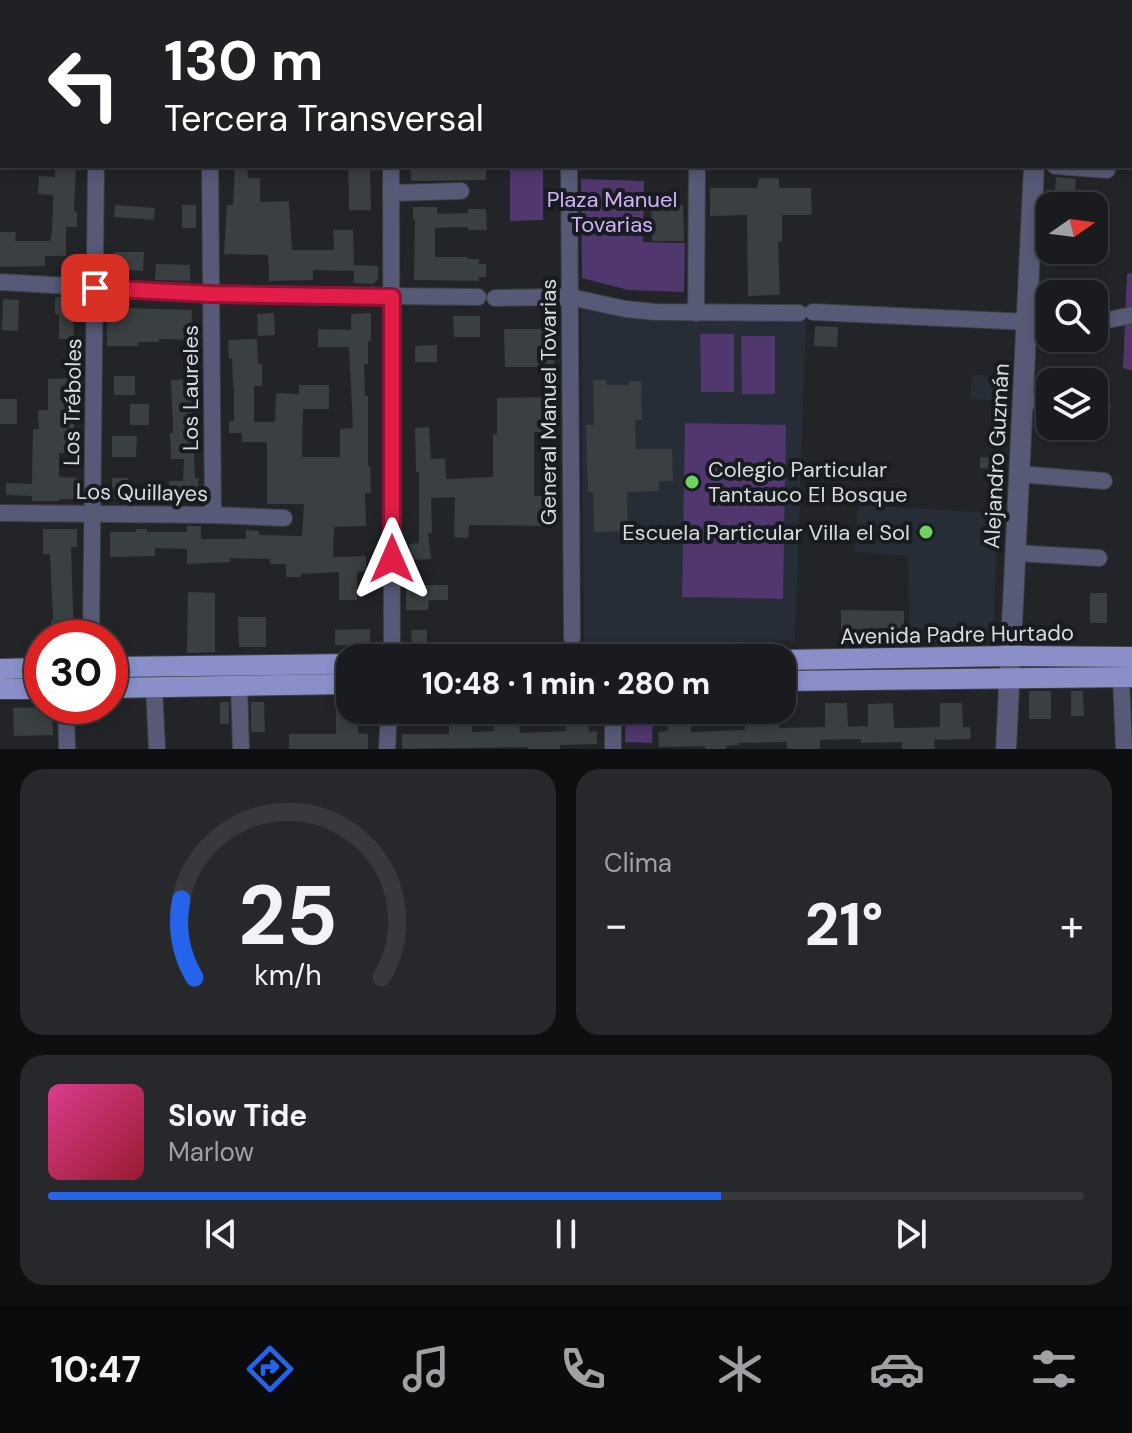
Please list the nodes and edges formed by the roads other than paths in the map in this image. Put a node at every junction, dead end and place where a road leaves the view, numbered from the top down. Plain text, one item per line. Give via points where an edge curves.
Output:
1 (96, 168) edge
2 (210, 168) edge
3 (391, 168) edge
4 (569, 168) edge
5 (697, 168) edge
6 (1034, 168) edge
7 (1081, 168) edge
8 (1107, 170) dead end
9 (461, 191) dead end
10 (1036, 192) edge
11 (391, 193) junction
12 (1036, 264) edge
13 (0, 282) edge
14 (95, 288) junction
15 (211, 294) junction
16 (392, 297) junction
17 (570, 297) junction
18 (696, 313) junction
19 (1132, 315) edge
20 (1108, 320) edge
21 (1026, 321) junction
22 (1036, 322) edge
23 (1023, 400) junction
24 (1036, 401) edge
25 (1019, 474) junction
26 (1104, 481) dead end
27 (0, 513) edge
28 (93, 513) junction
29 (213, 515) junction
30 (284, 518) dead end
31 (1015, 553) junction
32 (1099, 558) dead end
33 (91, 620) edge
34 (572, 638) dead end
35 (392, 644) edge
36 (1010, 656) junction
37 (1132, 657) edge
38 (796, 660) edge
39 (336, 664) edge
40 (128, 667) edge
41 (24, 668) edge
42 (0, 669) edge
43 (1127, 678) edge
44 (1009, 680) junction
45 (796, 681) edge
46 (336, 684) edge
47 (239, 685) junction
48 (154, 687) junction
49 (128, 688) edge
50 (0, 689) edge
51 (24, 689) edge
52 (66, 724) edge
53 (388, 724) edge
54 (613, 724) edge
55 (67, 749) edge
56 (157, 749) edge
57 (241, 749) edge
58 (387, 749) edge
59 (613, 749) edge
60 (1006, 749) edge
61 (1124, 749) edge

1 - 14 street, Los Tréboles
2 - 15 street, Los Laureles
3 - 11 street
4 - 17 street, General Manuel Tovarias
5 - 18 street
6 - 10 street, Alejandro Guzmán
7 - 8 street
9 - 11 street
11 - 16 street
12 - 21 street, Alejandro Guzmán
13 - 14 street
14 - 15 street
14 - 28 street, Los Tréboles
15 - 16 street
15 - 29 street, Los Laureles
16 - 17 street
16 - 35 street
17 - 18 street via 625,309
17 - 34 street, General Manuel Tovarias
18 - 21 street
19 - 20 street
21 - 22 street
21 - 23 street, Alejandro Guzmán
23 - 24 street
23 - 25 street, Alejandro Guzmán
25 - 26 street
25 - 31 street, Alejandro Guzmán
27 - 28 street, Los Quillayes
28 - 29 street, Los Quillayes
28 - 33 street, Los Tréboles
29 - 30 street, Los Quillayes
31 - 32 street
31 - 36 street, Alejandro Guzmán
36 - 37 main road, Avenida Padre Hurtado
36 - 38 main road, Avenida Padre Hurtado
36 - 44 street, Alejandro Guzmán
39 - 40 main road
41 - 42 main road
43 - 44 main road, Avenida Padre Hurtado
43 - 61 street
44 - 45 main road, Avenida Padre Hurtado
44 - 60 street, Alejandro Guzmán
46 - 47 main road
47 - 48 main road
47 - 57 street
48 - 49 main road
48 - 56 street
50 - 51 main road
52 - 55 street
53 - 58 street
54 - 59 street

